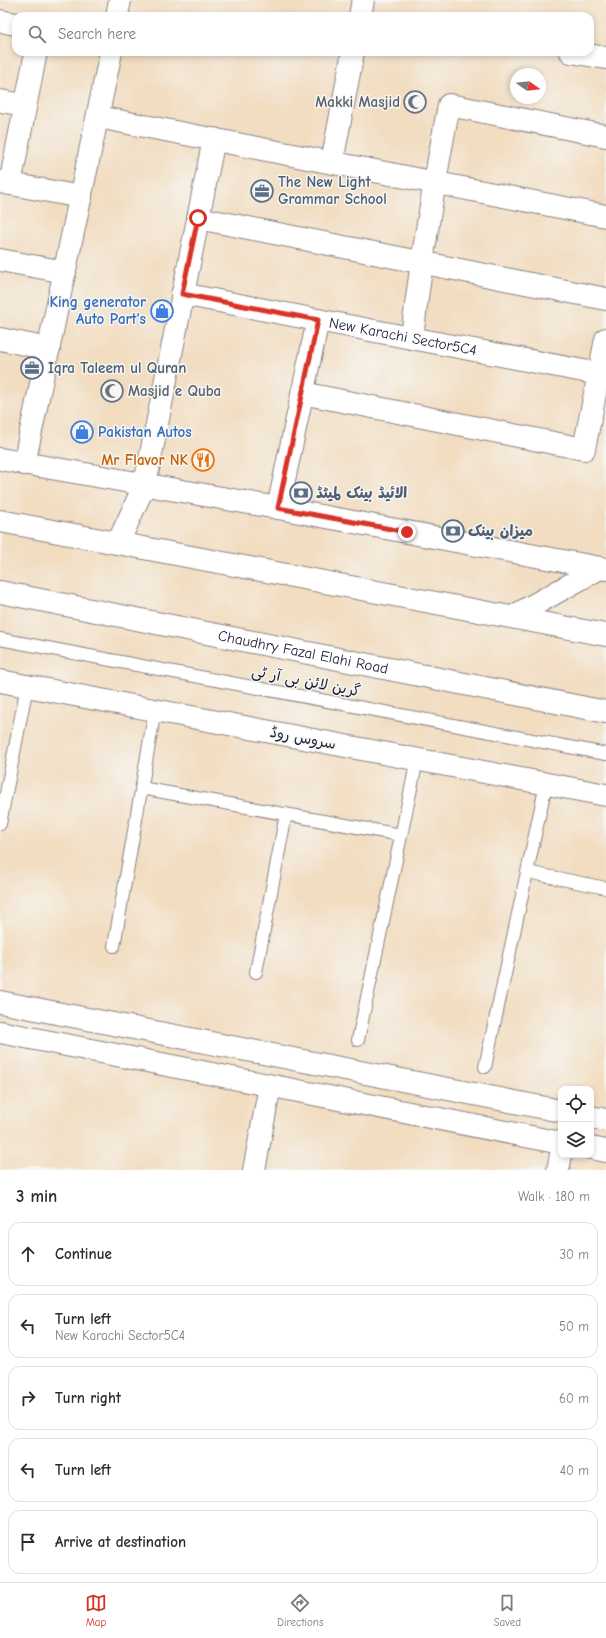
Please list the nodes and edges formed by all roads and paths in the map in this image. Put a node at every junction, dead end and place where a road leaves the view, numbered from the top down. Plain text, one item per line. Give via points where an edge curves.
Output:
1 (120, 0) edge
2 (118, 12) edge
3 (0, 21) edge
4 (12, 23) edge
5 (35, 56) edge
6 (109, 56) edge
7 (352, 56) edge
8 (594, 56) edge
9 (606, 58) edge
10 (0, 101) edge
11 (25, 105) junction
12 (98, 117) junction
13 (606, 136) edge
14 (214, 139) junction
15 (332, 162) junction
16 (434, 182) junction
17 (5, 183) edge
18 (81, 198) junction
19 (606, 216) edge
20 (198, 218) junction
21 (0, 260) edge
22 (421, 262) junction
23 (65, 272) junction
24 (182, 294) junction
25 (606, 299) edge
26 (318, 320) junction
27 (412, 338) junction
28 (0, 339) edge
29 (606, 339) edge
30 (49, 349) junction
31 (599, 374) junction
32 (302, 393) junction
33 (0, 459) edge
34 (24, 464) junction
35 (144, 484) junction
36 (278, 508) junction
37 (0, 521) edge
38 (118, 543) junction
39 (603, 569) edge
40 (0, 592) edge
41 (512, 617) junction
42 (606, 635) edge
43 (0, 639) edge
44 (0, 681) edge
45 (27, 686) junction
46 (155, 710) junction
47 (606, 712) edge
48 (606, 754) edge
49 (417, 760) junction
50 (546, 784) junction
51 (141, 788) junction
52 (606, 795) edge
53 (286, 814) junction
54 (0, 824) edge
55 (401, 835) junction
56 (527, 872) junction
57 (606, 888) edge
58 (114, 946) dead end
59 (256, 972) dead end
60 (0, 1002) edge
61 (0, 1032) edge
62 (358, 1040) dead end
63 (485, 1067) dead end
64 (270, 1086) junction
65 (558, 1110) edge
66 (594, 1118) edge
67 (606, 1120) edge
68 (558, 1142) edge
69 (594, 1149) edge
70 (606, 1151) edge
71 (560, 1158) edge
72 (254, 1170) edge
73 (558, 1170) edge

1 - 2 street
3 - 4 street
5 - 11 street
6 - 12 street
7 - 15 street
8 - 9 street
10 - 11 street
11 - 17 street
12 - 14 street
12 - 18 street
13 - 16 street via 449,105
14 - 15 street
14 - 20 street
15 - 16 street
16 - 19 street
16 - 22 street
17 - 18 street
18 - 23 street
20 - 22 street
20 - 24 street
21 - 23 street
22 - 25 street
22 - 27 street
23 - 30 street
24 - 26 street, New Karachi Sector5C4
24 - 35 street
26 - 27 street, New Karachi Sector5C4
26 - 32 street
27 - 31 street, New Karachi Sector5C4
28 - 30 street
29 - 31 street
30 - 34 street
31 - 32 street via 584,449
32 - 36 street
33 - 34 street
34 - 35 street
35 - 36 street
35 - 38 street
36 - 39 street
37 - 38 street
38 - 41 street
39 - 41 street
40 - 47 street, Chaudhry Fazal Elahi Road
41 - 42 street
43 - 48 lane, گرین لائن بی آر ٹی
44 - 45 street, سروس روڈ
45 - 46 street, سروس روڈ
45 - 54 lane
46 - 49 street, سروس روڈ
46 - 51 lane
49 - 50 street, سروس روڈ
49 - 55 lane
50 - 52 street, سروس روڈ
50 - 56 lane
51 - 53 lane
51 - 58 lane
53 - 55 lane
53 - 59 lane
55 - 62 lane
56 - 57 lane
56 - 63 lane
60 - 65 street
61 - 64 street
64 - 68 street
64 - 72 street
66 - 67 street
69 - 70 street
71 - 73 street

